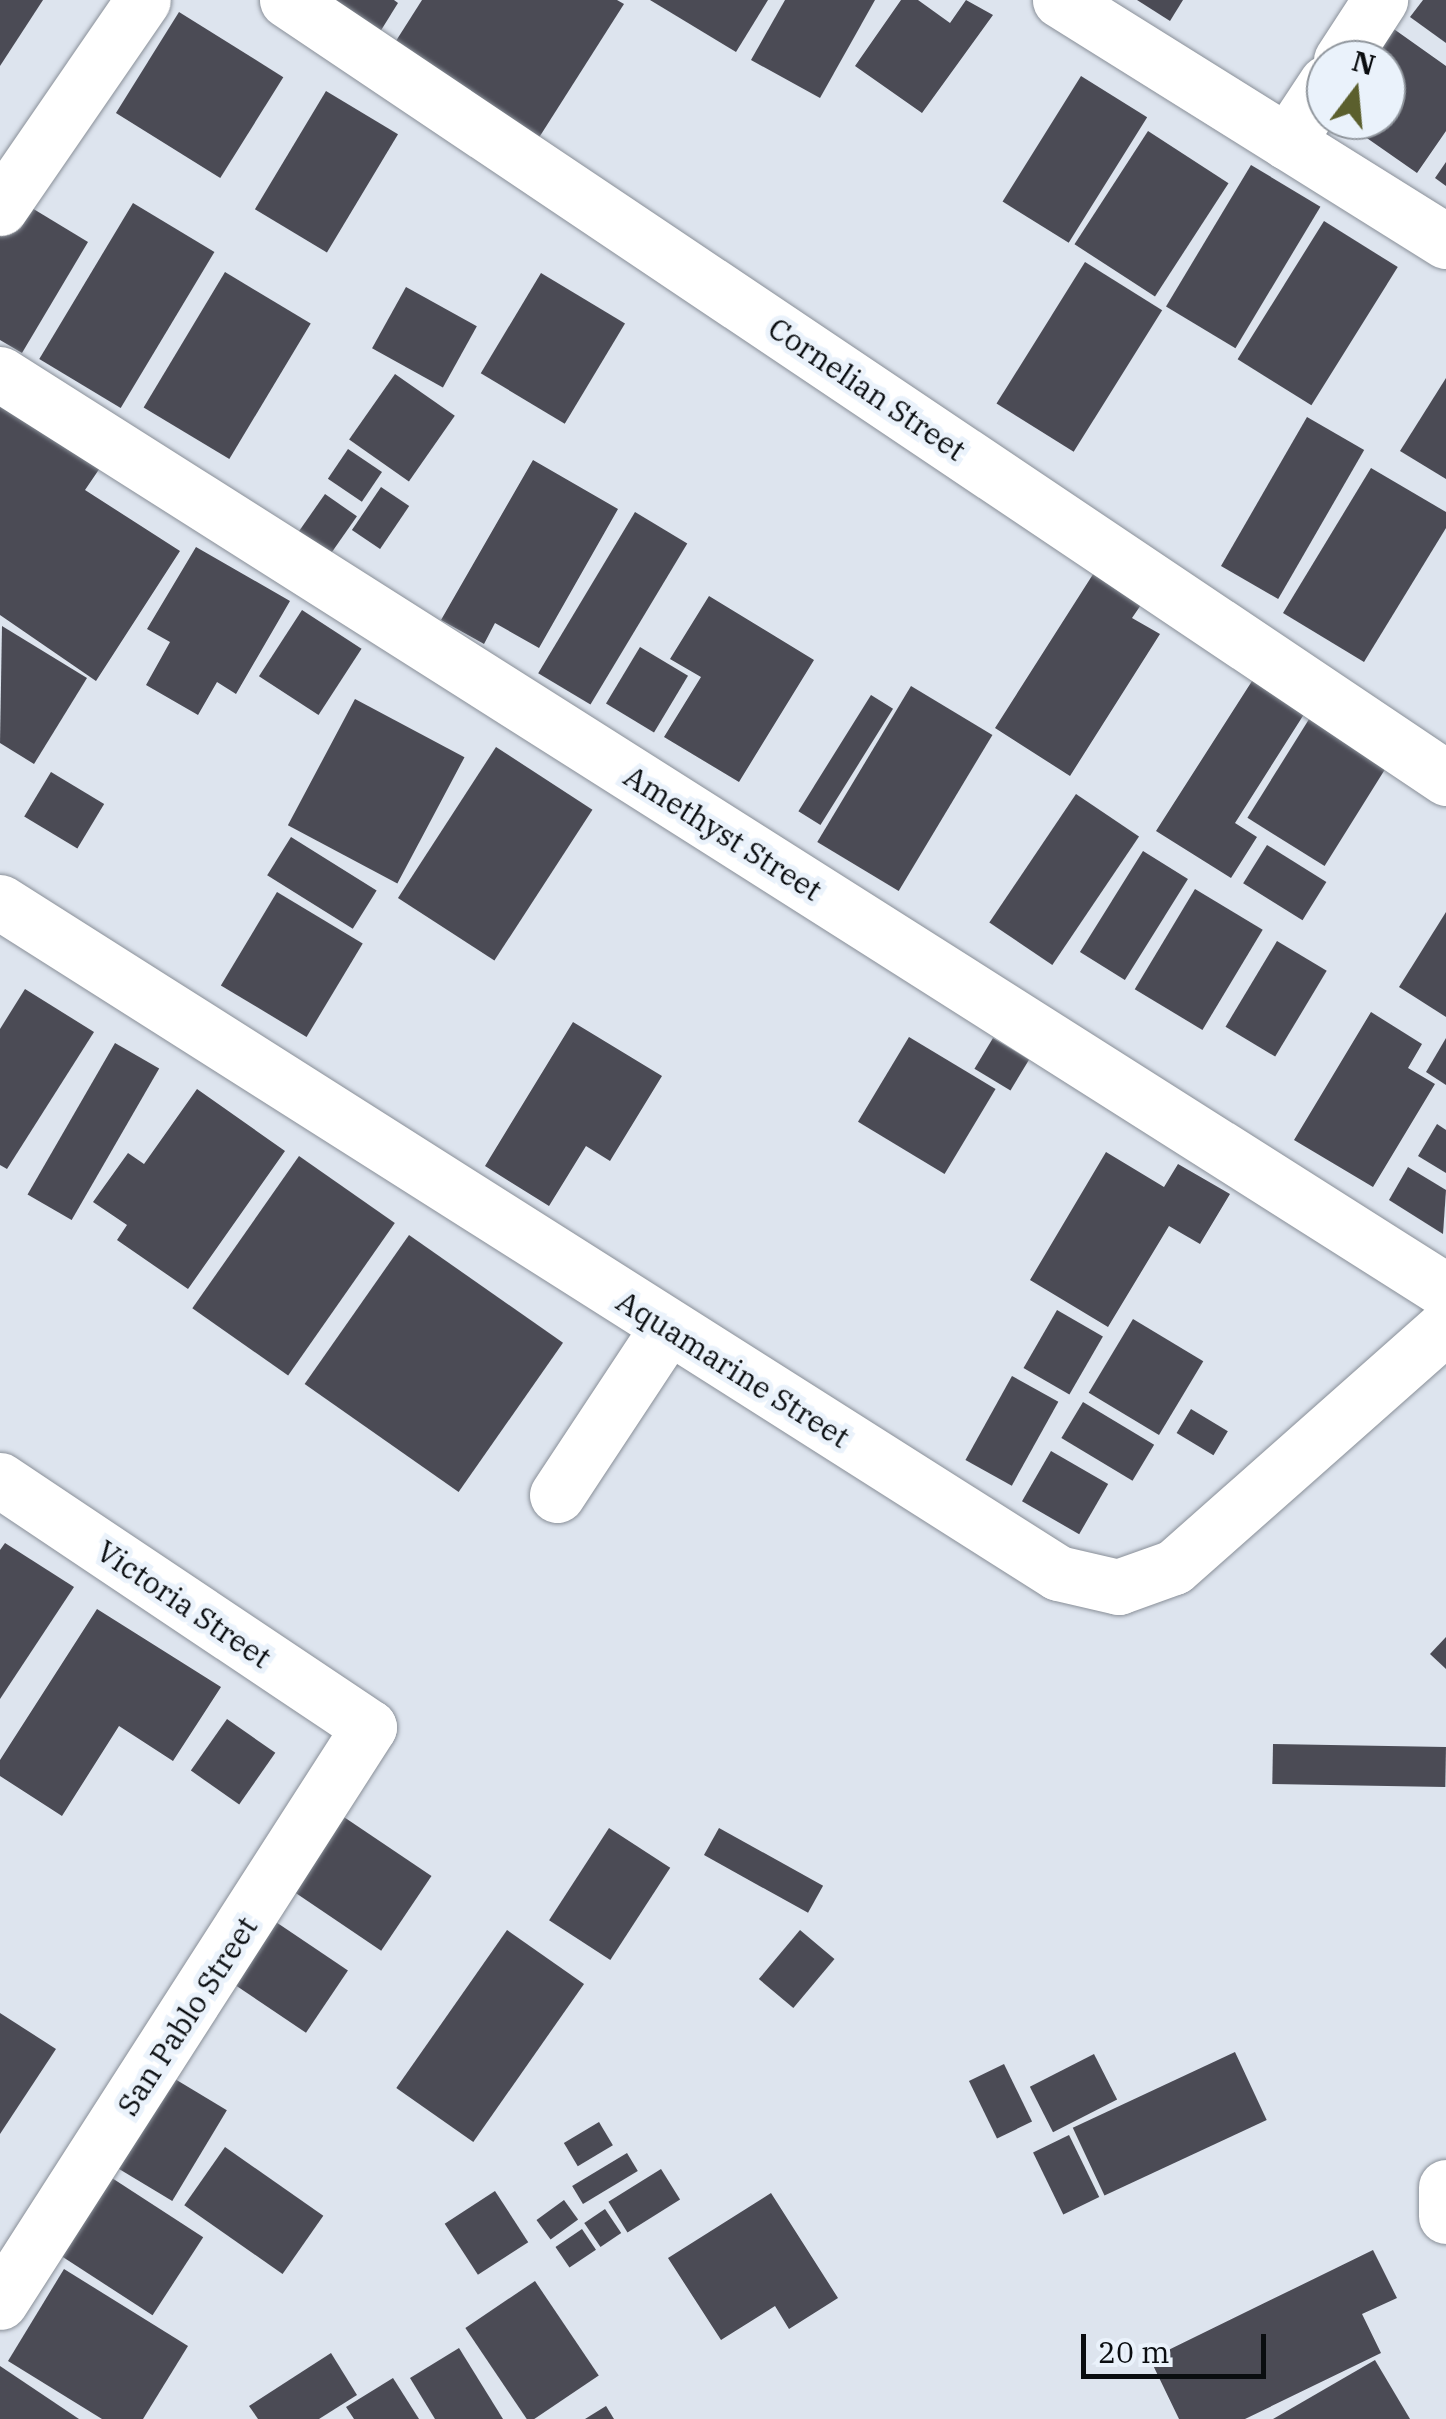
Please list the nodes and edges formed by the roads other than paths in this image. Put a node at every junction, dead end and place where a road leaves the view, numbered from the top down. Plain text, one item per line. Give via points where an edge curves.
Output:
1 (143, 0) edge
2 (287, 0) edge
3 (1060, 0) edge
4 (1380, 0) edge
5 (1354, 40) edge
6 (1306, 113) edge
7 (1287, 142) junction
8 (0, 208) edge
9 (1446, 241) edge
10 (0, 374) edge
11 (1446, 778) edge
12 (0, 902) edge
13 (1446, 1291) edge
14 (1446, 1326) edge
15 (667, 1328) junction
16 (0, 1480) edge
17 (557, 1495) dead end
18 (369, 1727) joint
19 (1446, 2187) edge
20 (1446, 2216) edge
21 (0, 2302) edge

1 - 8 street
2 - 11 street, Cornelian Street
3 - 7 street
4 - 5 street
6 - 7 street
7 - 9 street
10 - 13 street, Amethyst Street
12 - 15 street, Aquamarine Street
14 - 15 street, Aquamarine Street via 1174,1567 1118,1587 1058,1573
15 - 17 street
16 - 18 street, Victoria Street
18 - 21 street, San Pablo Street
19 - 20 street

